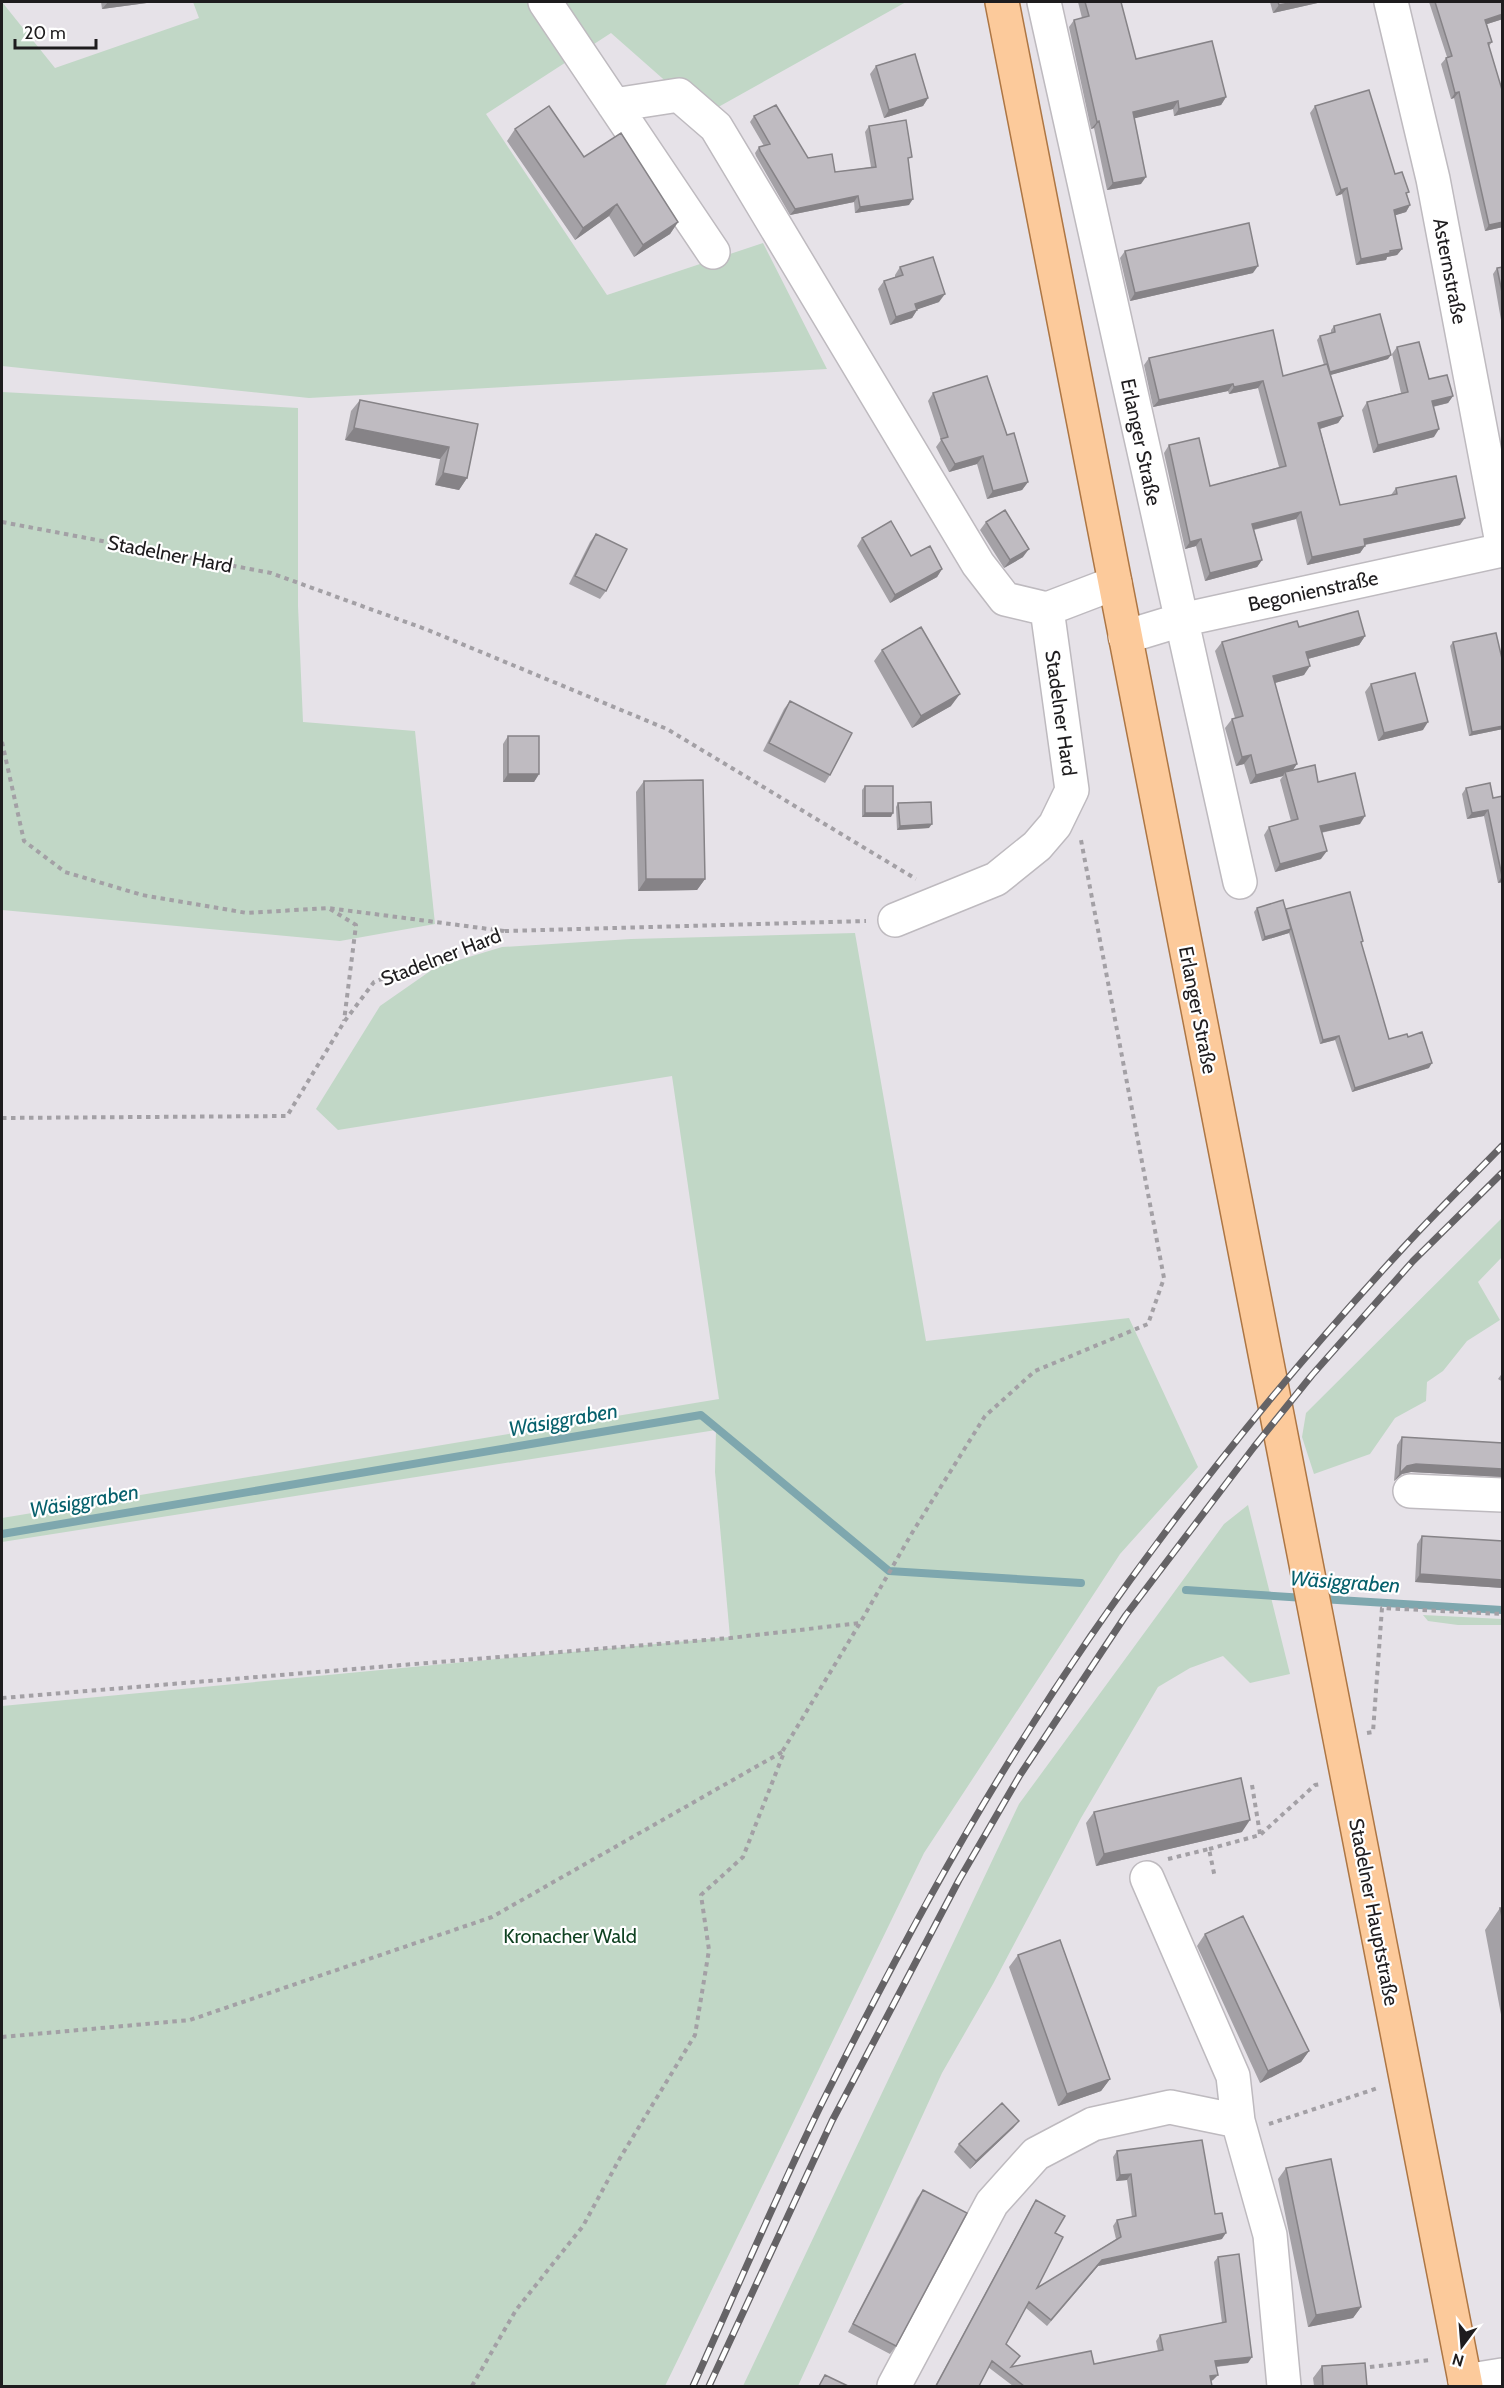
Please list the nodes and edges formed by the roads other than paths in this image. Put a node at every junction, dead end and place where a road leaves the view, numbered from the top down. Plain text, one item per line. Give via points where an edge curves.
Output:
1 (546, 2) edge
2 (1002, 2) edge
3 (1044, 2) edge
4 (1391, 2) edge
5 (614, 105) junction
6 (713, 252) dead end
7 (1503, 543) edge
8 (1503, 550) edge
9 (1115, 583) junction
10 (1047, 609) junction
11 (1180, 620) junction
12 (1125, 637) junction
13 (1240, 882) dead end
14 (895, 920) road end
15 (1282, 1436) joint
16 (1410, 1491) dead end
17 (1503, 1495) edge
18 (1147, 1878) road end
19 (1240, 2126) junction
20 (1464, 2375) edge
21 (1503, 2375) edge
22 (894, 2386) edge
23 (1284, 2386) edge

1 - 5 street
2 - 9 main road, Erlanger Straße
3 - 11 street, Erlanger Straße
4 - 7 street, Asternstraße via 1433,179
5 - 6 street
5 - 10 street via 679,95 716,127 978,564 1005,600
8 - 11 street, Begonienstraße
9 - 10 street
9 - 12 main road, Erlanger Straße
10 - 14 street, Stadelner Hard via 1072,790 1055,825 1037,846 996,879
11 - 12 street, Begonienstraße
11 - 13 street, Erlanger Straße
12 - 15 main road, Erlanger Straße
15 - 20 main road, Stadelner Hauptstraße
16 - 17 street
18 - 19 street via 1233,2076
19 - 22 street via 1170,2107 1093,2124 1036,2154 992,2203
19 - 23 street via 1270,2235
20 - 21 street

